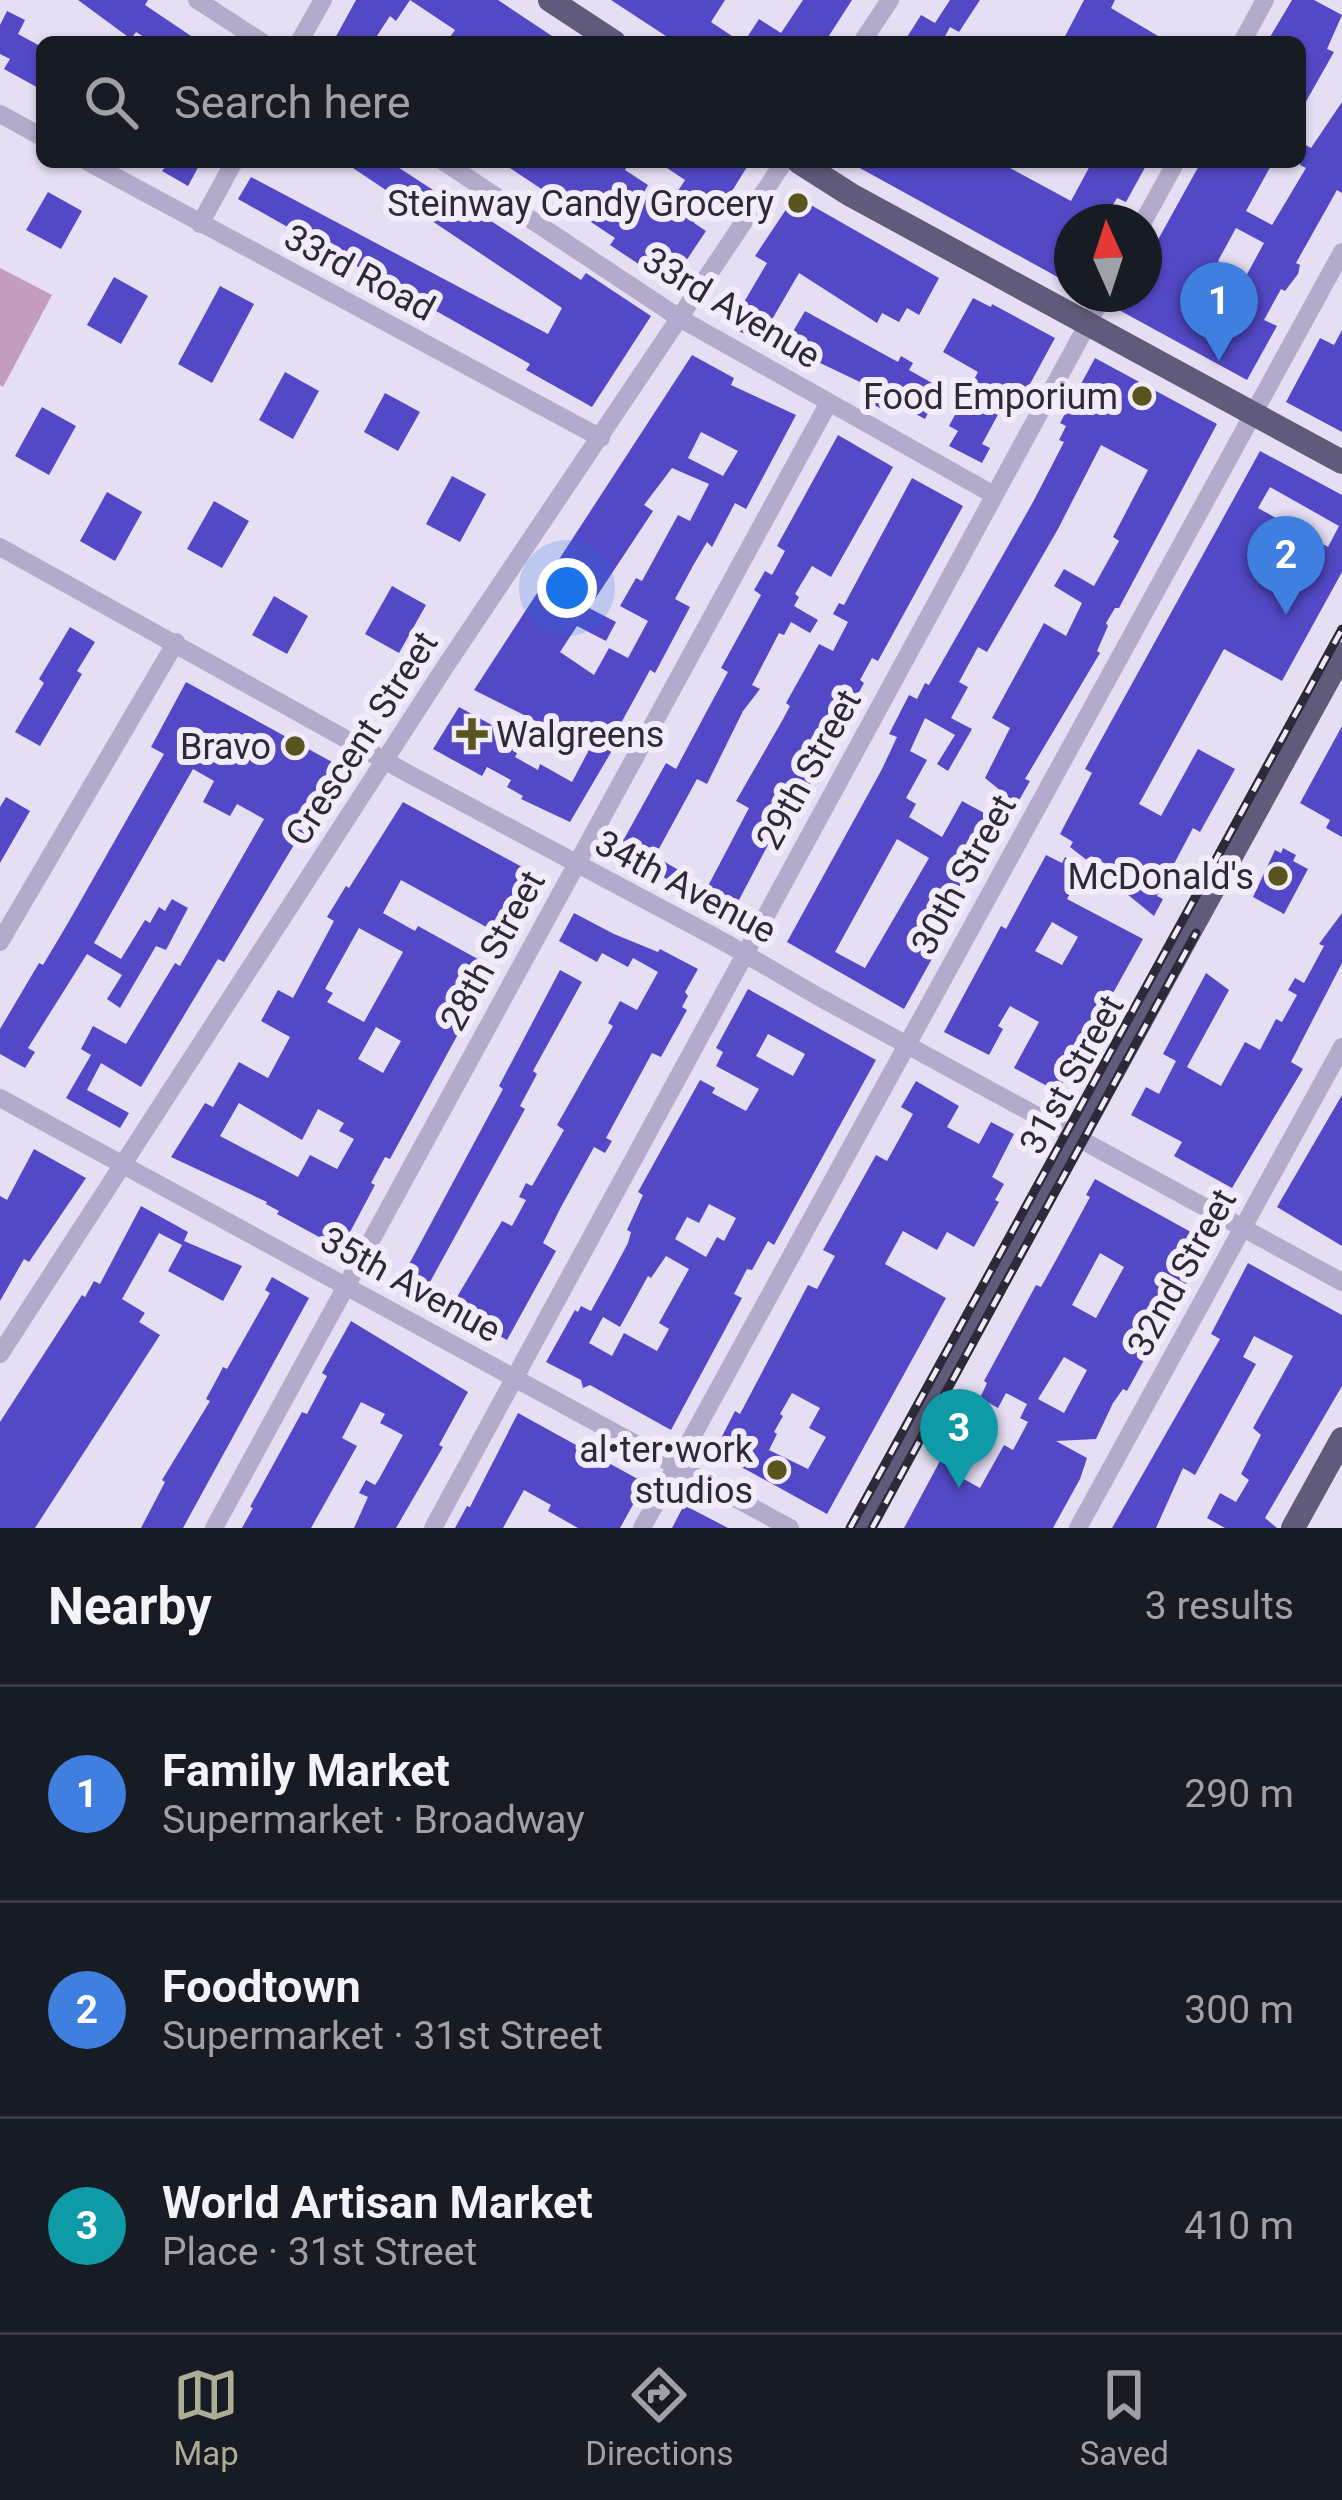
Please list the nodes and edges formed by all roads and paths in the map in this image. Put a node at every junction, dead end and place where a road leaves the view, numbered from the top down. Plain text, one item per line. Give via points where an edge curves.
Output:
1 (197, 0) edge
2 (322, 0) edge
3 (550, 0) edge
4 (890, 0) edge
5 (1264, 0) edge
6 (253, 36) edge
7 (302, 36) edge
8 (605, 36) edge
9 (866, 36) edge
10 (1245, 36) edge
11 (0, 114) edge
12 (36, 134) edge
13 (99, 168) edge
14 (231, 168) edge
15 (453, 168) edge
16 (780, 168) edge
17 (810, 168) edge
18 (1173, 168) edge
19 (1153, 204) edge
20 (200, 224) junction
21 (1342, 252) edge
22 (1094, 312) edge
23 (681, 319) junction
24 (1087, 324) junction
25 (828, 404) junction
26 (1253, 414) junction
27 (601, 438) junction
28 (1342, 462) edge
29 (994, 495) junction
30 (0, 547) edge
31 (176, 642) junction
32 (1342, 654) edge
33 (386, 760) junction
34 (576, 865) junction
35 (0, 941) edge
36 (743, 952) junction
37 (907, 1045) junction
38 (1342, 1047) edge
39 (0, 1099) edge
40 (1077, 1137) junction
41 (123, 1165) junction
42 (1243, 1228) junction
43 (1342, 1282) edge
44 (346, 1287) junction
45 (0, 1354) edge
46 (515, 1378) junction
47 (1342, 1439) edge
48 (676, 1466) junction
49 (214, 1528) edge
50 (433, 1528) edge
51 (643, 1528) edge
52 (790, 1528) edge
53 (862, 1528) edge
54 (1078, 1528) edge
55 (1293, 1528) edge

1 - 6 street
2 - 7 street
3 - 8 main road
4 - 9 street
5 - 10 street
11 - 12 street
13 - 20 street, 33rd Road
14 - 20 street
15 - 23 street, 33rd Avenue
16 - 23 street, Crescent Street
17 - 24 main road
18 - 19 street
20 - 27 street, 33rd Road
21 - 26 street, 30th Street
22 - 24 street, 29th Street
23 - 25 street, 33rd Avenue
23 - 27 street, Crescent Street
24 - 26 main road
24 - 29 street, 29th Street
25 - 29 street, 33rd Avenue
25 - 34 street, 28th Street
26 - 28 main road
26 - 37 street, 30th Street
27 - 33 street, Crescent Street
29 - 36 street, 29th Street
30 - 31 street, 34th Avenue
31 - 33 street, 34th Avenue
31 - 35 street
32 - 40 main road, 31st Street
33 - 34 street, 34th Avenue
33 - 41 street, Crescent Street
34 - 36 street, 34th Avenue
34 - 44 street, 28th Street
36 - 37 street, 34th Avenue
36 - 46 street, 29th Street
37 - 40 street, 34th Avenue
37 - 48 street, 30th Street
38 - 42 street, 32nd Street
39 - 41 street, 35th Avenue
40 - 42 street, 34th Avenue
40 - 53 main road, 31st Street
41 - 44 street, 35th Avenue
41 - 45 street, Crescent Street
42 - 43 street, 34th Avenue
42 - 54 street, 32nd Street
44 - 46 street, 35th Avenue
44 - 49 street, 28th Street
46 - 48 street, 35th Avenue
46 - 50 street, 29th Street
47 - 55 main road
48 - 51 street, 30th Street
48 - 52 street, 35th Avenue

